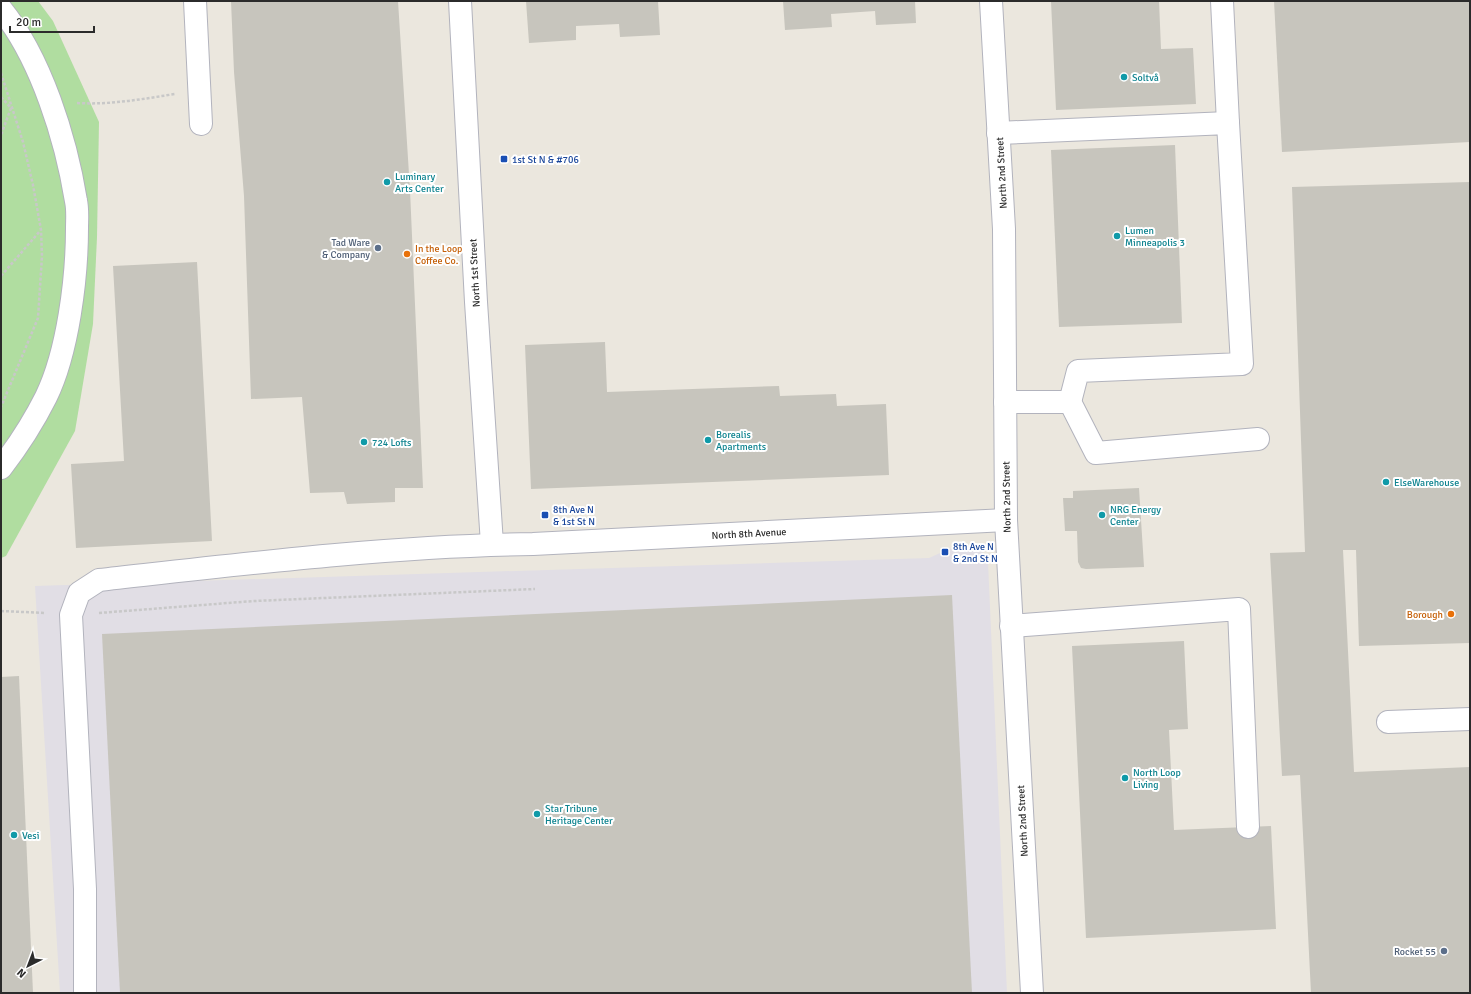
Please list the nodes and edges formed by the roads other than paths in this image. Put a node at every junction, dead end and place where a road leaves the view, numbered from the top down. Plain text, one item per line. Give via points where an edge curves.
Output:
1 (195, 1) edge
2 (460, 1) edge
3 (990, 1) edge
4 (1222, 1) edge
5 (1, 9) edge
6 (1228, 123) junction
7 (201, 124) dead end
8 (998, 132) junction
9 (1005, 402) junction
10 (1070, 402) junction
11 (1258, 439) dead end
12 (1, 468) edge
13 (1006, 520) junction
14 (492, 544) junction
15 (1011, 626) junction
16 (1470, 719) edge
17 (1388, 722) dead end
18 (1248, 827) dead end
19 (85, 993) edge
20 (1032, 993) edge

1 - 7 street
2 - 14 street, North 1st Street via 475,294
3 - 8 street, North 2nd Street
4 - 6 street
5 - 12 street via 31,56 50,101 77,202 77,261 61,355 47,396
6 - 8 street
6 - 10 street via 1242,364 1078,371
8 - 9 street, North 2nd Street via 1004,229
9 - 10 street
9 - 13 street, North 2nd Street
10 - 11 street via 1096,453
13 - 14 street, North 8th Avenue
13 - 15 street, North 2nd Street
14 - 19 street, North 8th Avenue via 358,553 99,580 79,593 71,615 84,889
15 - 18 street via 1239,609
15 - 20 street, North 2nd Street
16 - 17 street

